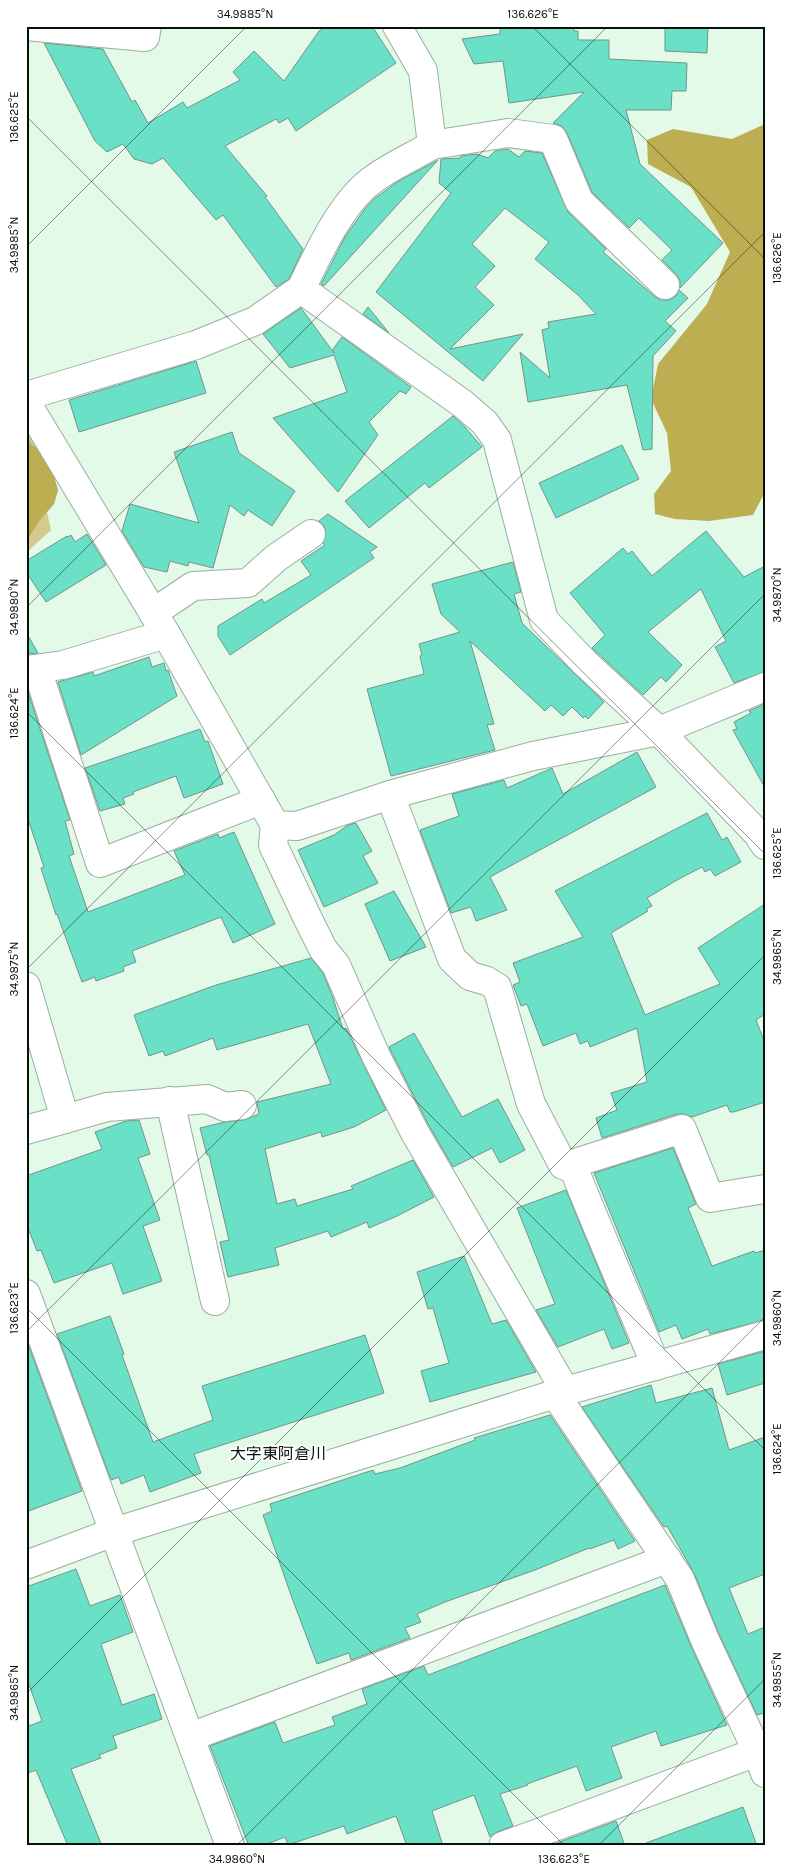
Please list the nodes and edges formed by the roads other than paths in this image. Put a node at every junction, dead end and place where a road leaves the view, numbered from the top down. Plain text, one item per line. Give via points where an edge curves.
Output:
1 (26, 26) edge
2 (147, 26) edge
3 (397, 26) edge
4 (432, 145) junction
5 (666, 285) dead end
6 (301, 289) junction
7 (26, 396) edge
8 (26, 402) edge
9 (311, 534) dead end
10 (160, 623) junction
11 (32, 670) edge
12 (765, 687) edge
13 (659, 731) junction
14 (390, 795) junction
15 (261, 800) junction
16 (275, 825) junction
17 (765, 845) edge
18 (26, 986) edge
19 (170, 1101) junction
20 (242, 1105) dead end
21 (65, 1119) junction
22 (26, 1130) edge
23 (574, 1169) junction
24 (765, 1189) edge
25 (26, 1294) edge
26 (215, 1301) dead end
27 (765, 1335) edge
28 (656, 1366) junction
29 (561, 1393) junction
30 (114, 1532) junction
31 (667, 1559) junction
32 (26, 1565) edge
33 (190, 1738) junction
34 (762, 1758) edge
35 (230, 1846) edge
36 (503, 1846) edge

1 - 2 street via 145,37
3 - 4 street via 423,71
4 - 5 street via 508,133 553,139 579,201
4 - 6 street via 374,178 349,204 327,237
6 - 7 street via 255,321 196,345
6 - 13 street via 485,423 497,440 544,620
8 - 10 street
9 - 10 street via 276,558 248,583 193,586
10 - 11 street via 63,665
10 - 15 street
11 - 15 street via 100,862
12 - 13 street
13 - 14 street via 532,756
13 - 17 street via 757,832
14 - 16 street via 297,826
14 - 23 street via 452,960 470,976 497,987 531,1104 564,1165
15 - 16 street
16 - 29 street via 273,845 323,949 336,965 376,1056
18 - 21 street
19 - 20 street via 206,1099 225,1107
19 - 21 street via 107,1106
19 - 26 street
21 - 22 street
23 - 24 street via 578,1162 682,1129 710,1198
23 - 28 street
25 - 30 street
27 - 28 street
28 - 29 street
29 - 30 street
29 - 31 street
30 - 32 street
30 - 33 street
31 - 33 street
31 - 34 street via 680,1579 705,1640
33 - 35 street
34 - 36 street

